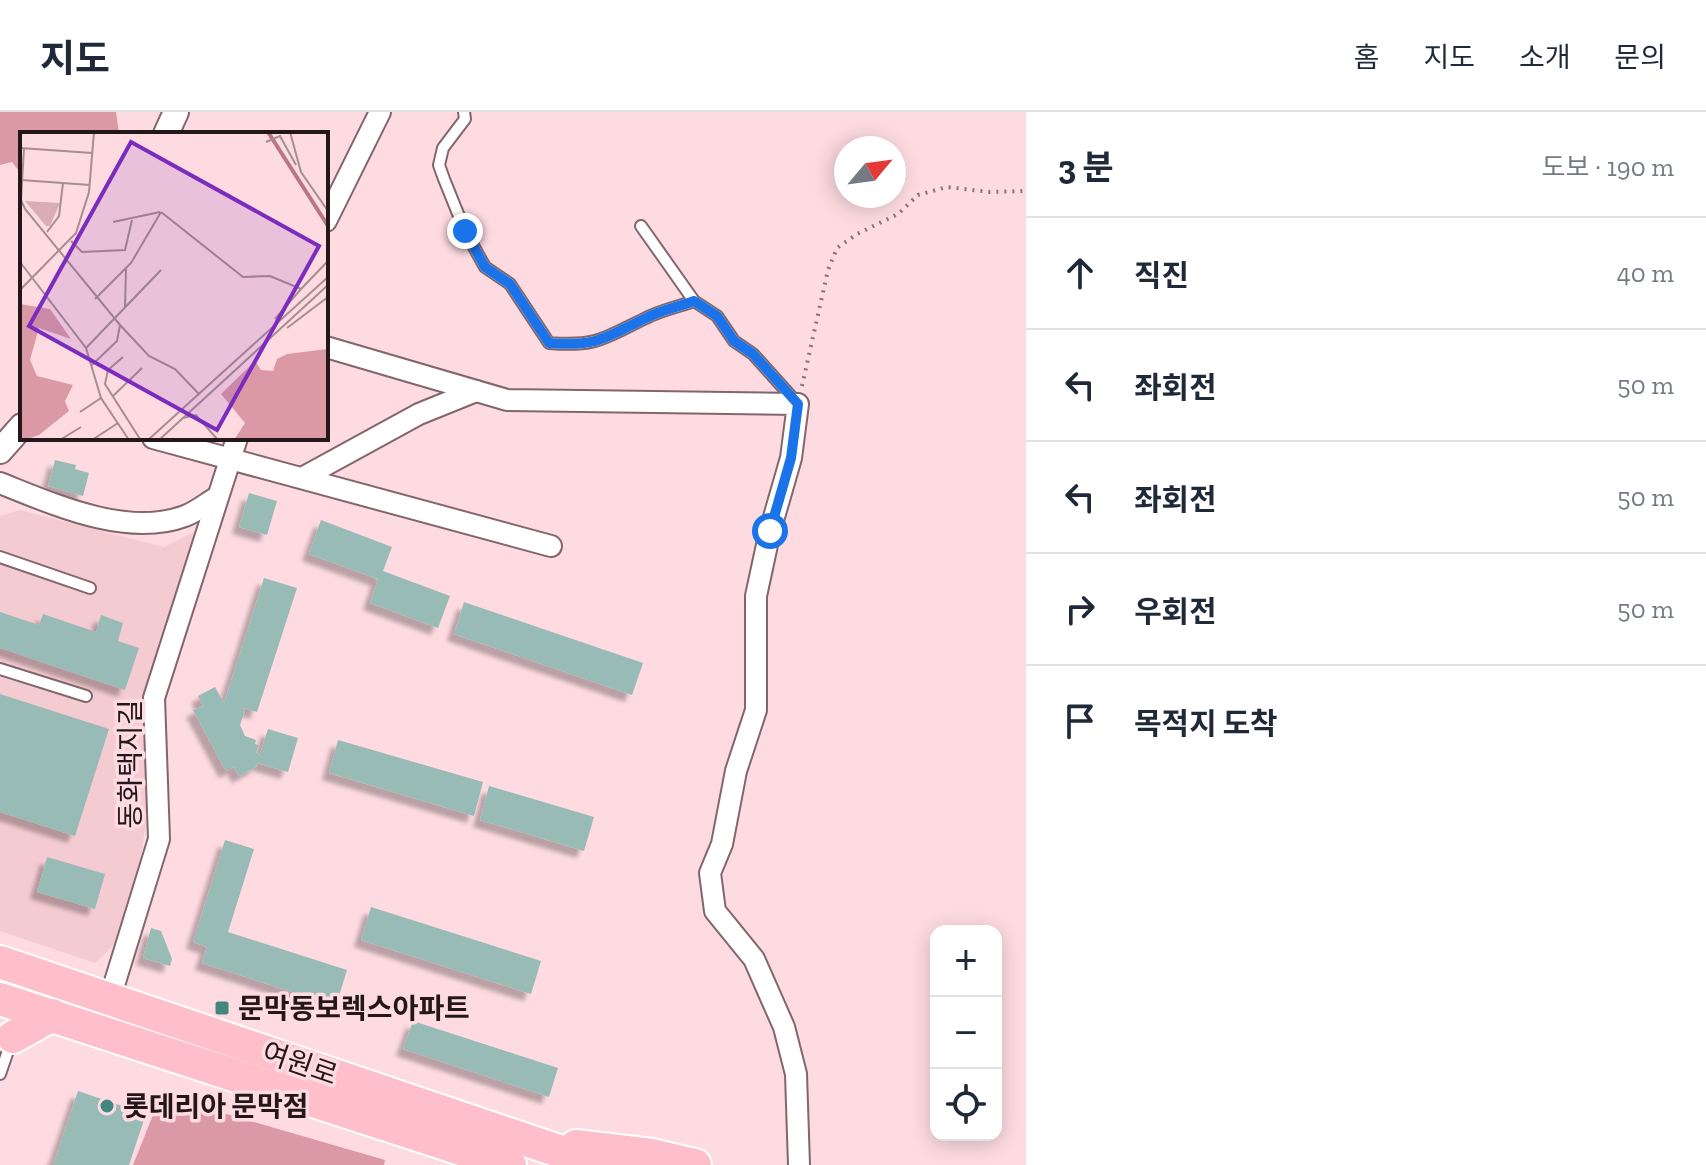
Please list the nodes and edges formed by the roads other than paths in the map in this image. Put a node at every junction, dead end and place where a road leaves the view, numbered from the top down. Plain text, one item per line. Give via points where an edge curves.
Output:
1 (176, 112) edge
2 (380, 112) edge
3 (464, 112) edge
4 (167, 132) edge
5 (328, 217) edge
6 (641, 226) dead end
7 (694, 301) junction
8 (328, 348) edge
9 (476, 391) junction
10 (798, 404) junction
11 (20, 428) edge
12 (160, 440) edge
13 (236, 440) edge
14 (0, 451) edge
15 (230, 459) junction
16 (302, 478) junction
17 (0, 483) edge
18 (217, 497) junction
19 (551, 546) dead end
20 (0, 557) edge
21 (90, 588) dead end
22 (0, 669) edge
23 (86, 696) dead end
24 (0, 962) edge
25 (110, 998) junction
26 (0, 999) edge
27 (52, 1015) junction
28 (101, 1030) junction
29 (6, 1034) edge
30 (0, 1074) edge
31 (519, 1152) edge
32 (600, 1165) edge
33 (695, 1165) edge
34 (799, 1165) edge

1 - 4 street
2 - 5 street
3 - 7 lane via 439,165 485,267 510,284 549,343 607,339 648,316
6 - 7 lane
7 - 10 lane via 717,316 734,341 753,354
8 - 9 street
9 - 10 street via 507,400
9 - 16 street via 419,414
10 - 34 street via 791,458 756,596 756,710 710,873 715,911 754,959 784,1027 796,1074
11 - 14 street
12 - 15 street
13 - 15 street, 동화택지길
15 - 16 street
15 - 18 street, 동화택지길
16 - 19 street
17 - 18 street via 64,509 141,524 185,517
18 - 25 street, 동화택지길 via 154,698 159,839
20 - 21 lane
22 - 23 lane
24 - 25 highway, 여원로
25 - 28 highway
25 - 31 highway, 여원로
26 - 27 highway, 여원로
27 - 28 highway, 여원로
27 - 29 highway
28 - 31 highway, 여원로
29 - 30 lane
31 - 32 highway, 여원로
31 - 33 highway via 652,1155

